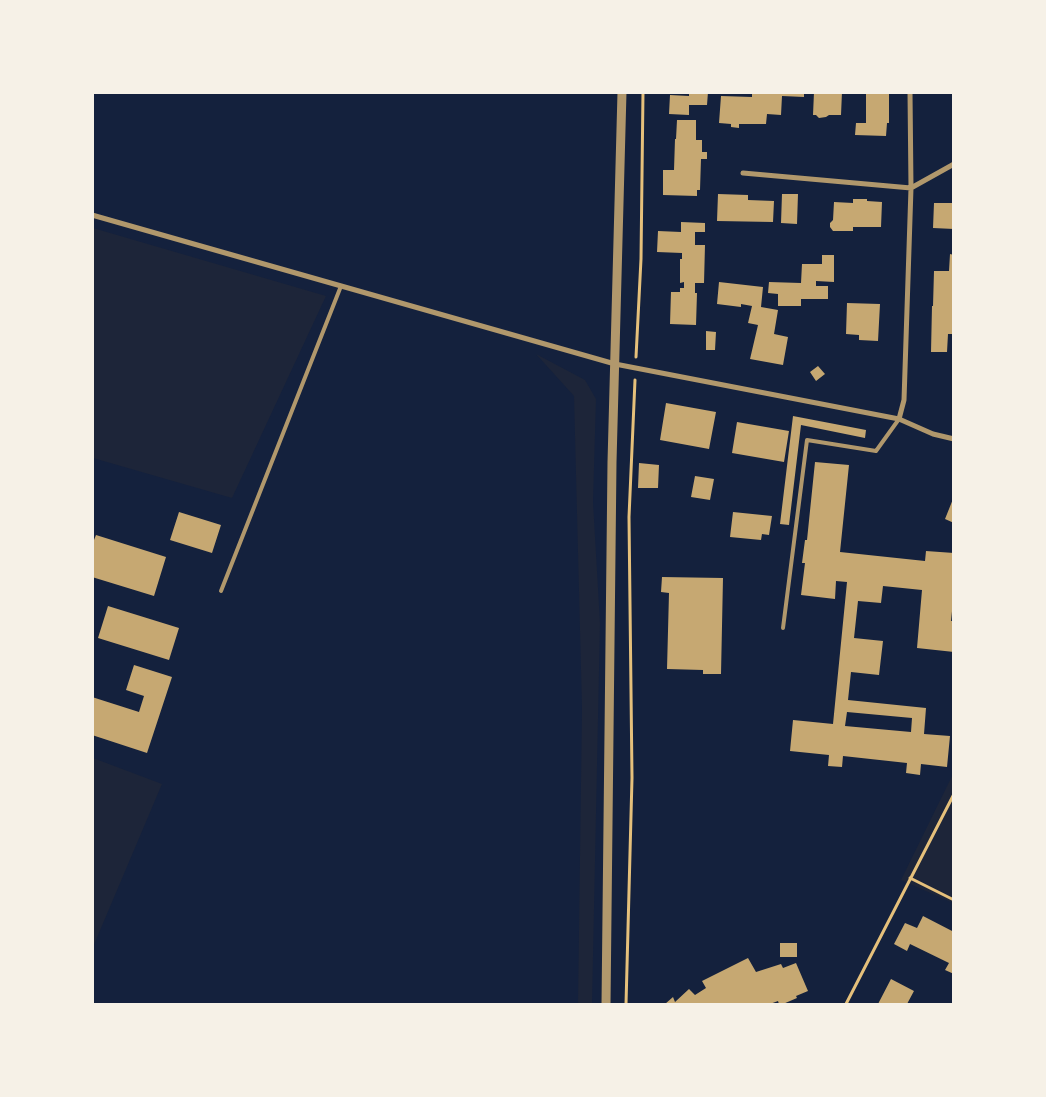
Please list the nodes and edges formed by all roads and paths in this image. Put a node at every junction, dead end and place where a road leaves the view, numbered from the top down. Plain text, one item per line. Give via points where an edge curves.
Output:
1 (622, 92) edge
2 (644, 92) edge
3 (910, 92) edge
4 (954, 164) edge
5 (743, 174) dead end
6 (912, 188) junction
7 (92, 216) edge
8 (341, 286) junction
9 (615, 364) junction
10 (636, 368) junction
11 (899, 419) junction
12 (954, 439) edge
13 (222, 591) dead end
14 (783, 628) dead end
15 (954, 794) edge
16 (910, 878) junction
17 (954, 900) edge
18 (606, 1004) edge
19 (626, 1004) edge
20 (846, 1004) edge

1 - 9 street
2 - 10 path
3 - 6 street
4 - 6 street
5 - 6 street
6 - 11 street via 904,400
7 - 8 street
8 - 9 street
8 - 13 lane
9 - 10 street
9 - 18 street
10 - 11 street
10 - 19 path via 629,517 632,778
11 - 12 street
11 - 14 lane via 876,451 808,440
15 - 16 path
16 - 17 path
16 - 20 path

